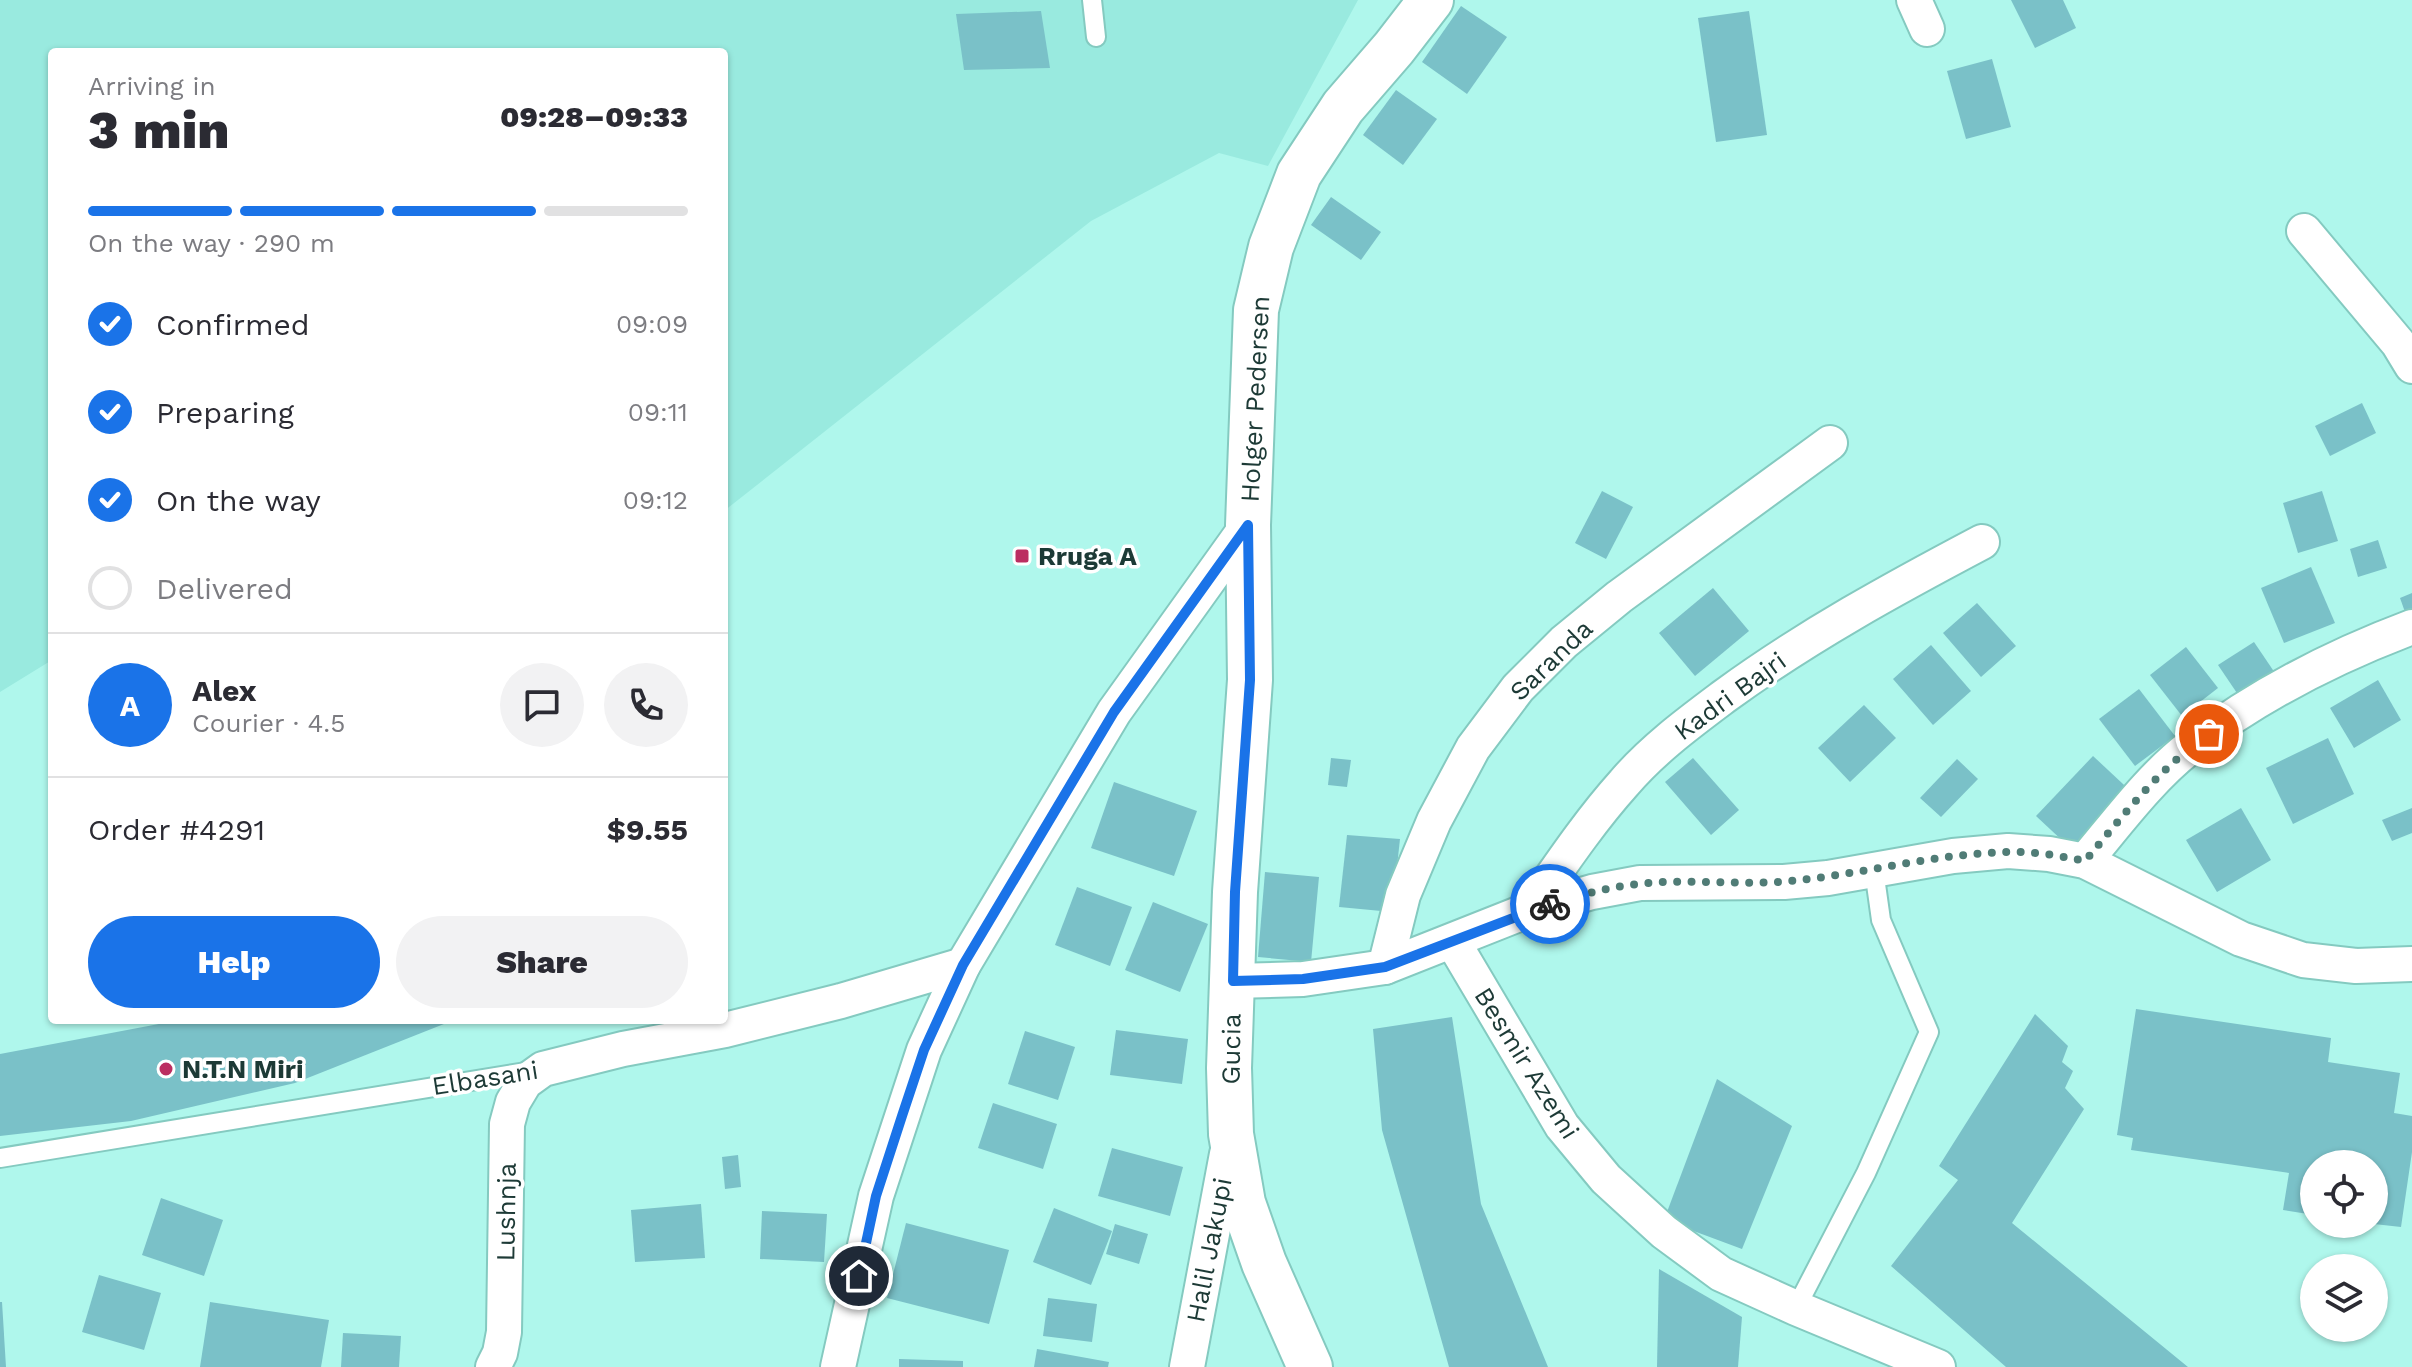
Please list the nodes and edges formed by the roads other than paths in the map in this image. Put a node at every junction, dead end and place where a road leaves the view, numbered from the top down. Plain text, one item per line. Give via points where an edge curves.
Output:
1 (1092, 0) edge
2 (1431, 0) edge
3 (1096, 37) dead end
4 (2304, 231) dead end
5 (2412, 366) edge
6 (1830, 443) dead end
7 (1248, 525) junction
8 (1982, 542) dead end
9 (2412, 627) edge
10 (2085, 861) junction
11 (1874, 870) junction
12 (1529, 910) junction
13 (1453, 942) junction
14 (2412, 964) edge
15 (963, 965) junction
16 (1385, 967) junction
17 (1233, 981) junction
18 (543, 1069) junction
19 (1231, 1134) junction
20 (0, 1158) edge
21 (1796, 1308) junction
22 (493, 1367) edge
23 (838, 1367) edge
24 (1187, 1367) edge
25 (1310, 1367) edge
26 (1938, 1367) edge

1 - 3 lane
2 - 7 street, Holger Pedersen via 1320,140 1299,174 1271,247 1256,310
4 - 5 street
6 - 16 street, Saranda via 1619,597 1518,688 1473,748 1434,821 1403,895
7 - 15 street, Holger Pedersen via 1114,712
7 - 17 street, Gucia via 1250,680
8 - 12 street, Kadri Bajri via 1871,601 1762,669 1684,726 1625,781
9 - 10 street via 2324,665 2189,748 2141,794
10 - 11 street via 2008,851
10 - 14 street via 2241,939 2303,960 2356,966
11 - 12 street via 1784,882 1640,883
11 - 21 lane via 1881,920 1929,1032 1866,1173
12 - 13 street
13 - 16 street
13 - 21 street, Besmir Azemi via 1562,1126 1606,1179 1721,1274
15 - 18 street, Elbasani via 725,1030
15 - 23 street, Holger Pedersen via 924,1050 876,1196
16 - 17 street via 1303,979
17 - 19 street, Gucia
18 - 20 lane, Elbasani
18 - 22 street, Lushnja via 525,1082 507,1124 504,1332
19 - 24 street, Halil Jakupi
19 - 25 street, Gucia via 1243,1203
21 - 26 street, Besmir Azemi

